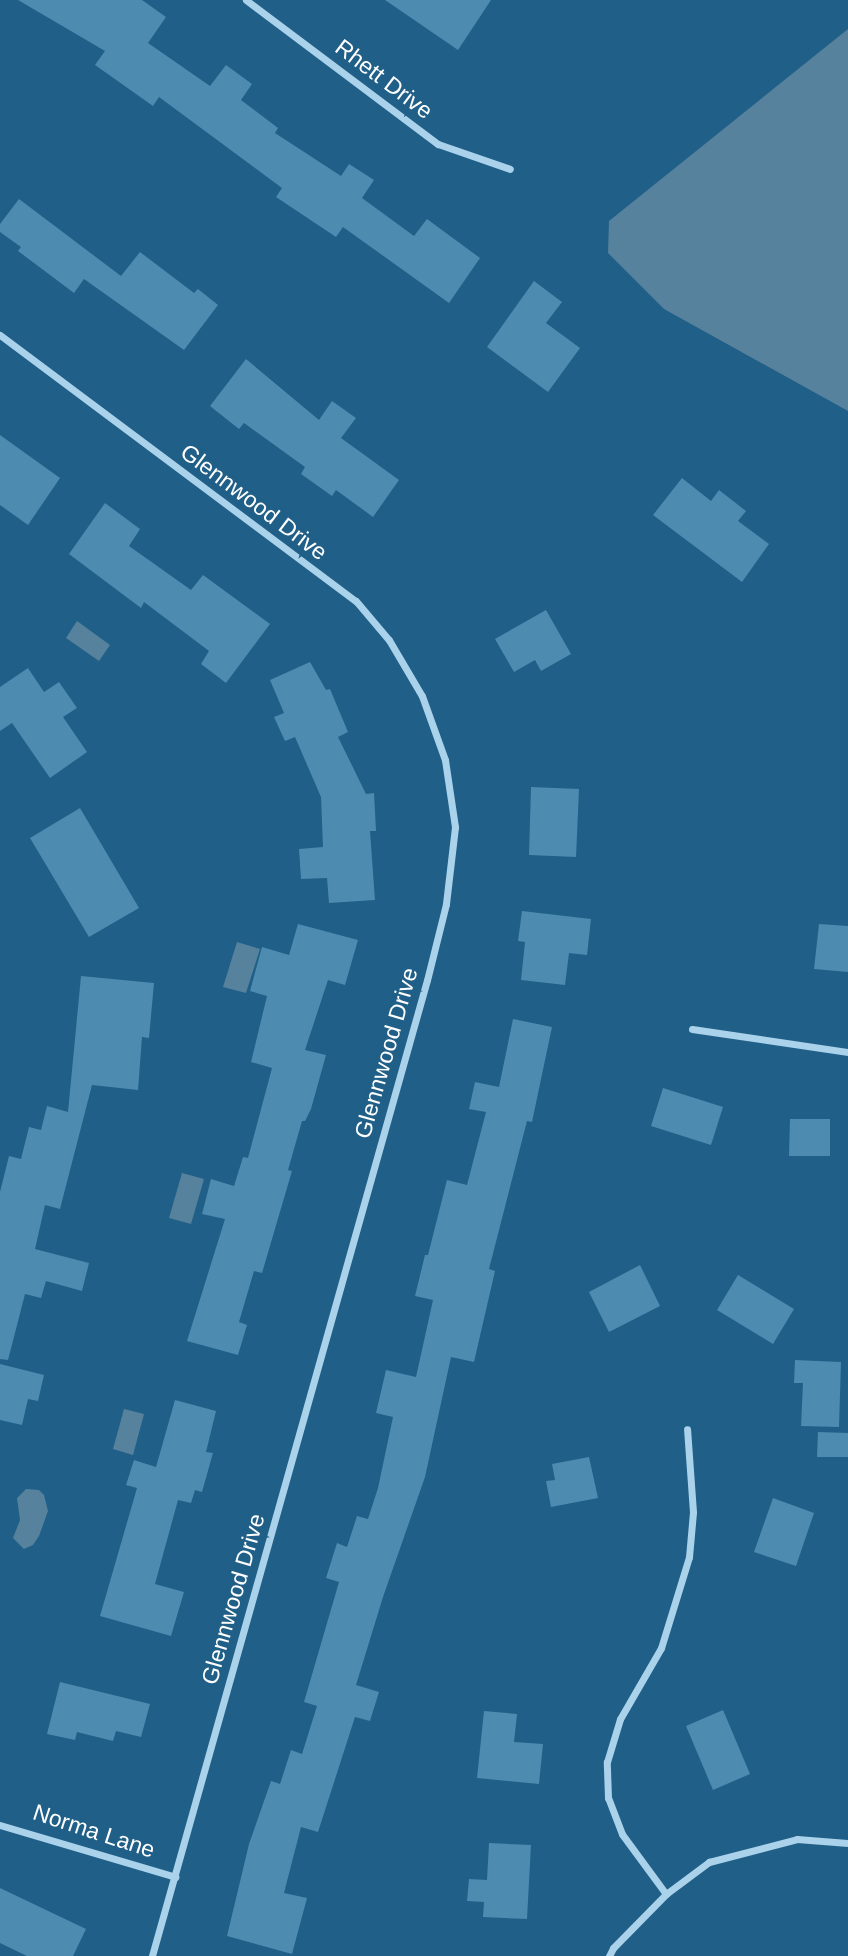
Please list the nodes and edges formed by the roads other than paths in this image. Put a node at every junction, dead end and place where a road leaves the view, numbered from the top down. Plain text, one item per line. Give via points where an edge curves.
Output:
1 (246, 0) edge
2 (510, 169) dead end
3 (0, 335) edge
4 (692, 1029) dead end
5 (848, 1052) edge
6 (687, 1429) dead end
7 (0, 1825) edge
8 (848, 1843) edge
9 (175, 1877) junction
10 (666, 1894) junction
11 (152, 1956) edge
12 (609, 1956) edge

1 - 2 street, Rhett Drive via 438,144
3 - 9 street, Glennwood Drive via 356,601 389,640 422,696 445,760 455,827 446,904 427,980
4 - 5 street
6 - 10 street via 693,1512 689,1557 661,1648 620,1719 607,1762 608,1798 622,1834
7 - 9 street, Norma Lane
8 - 10 street via 797,1839 709,1862
9 - 11 street, Glennwood Drive
10 - 12 street

